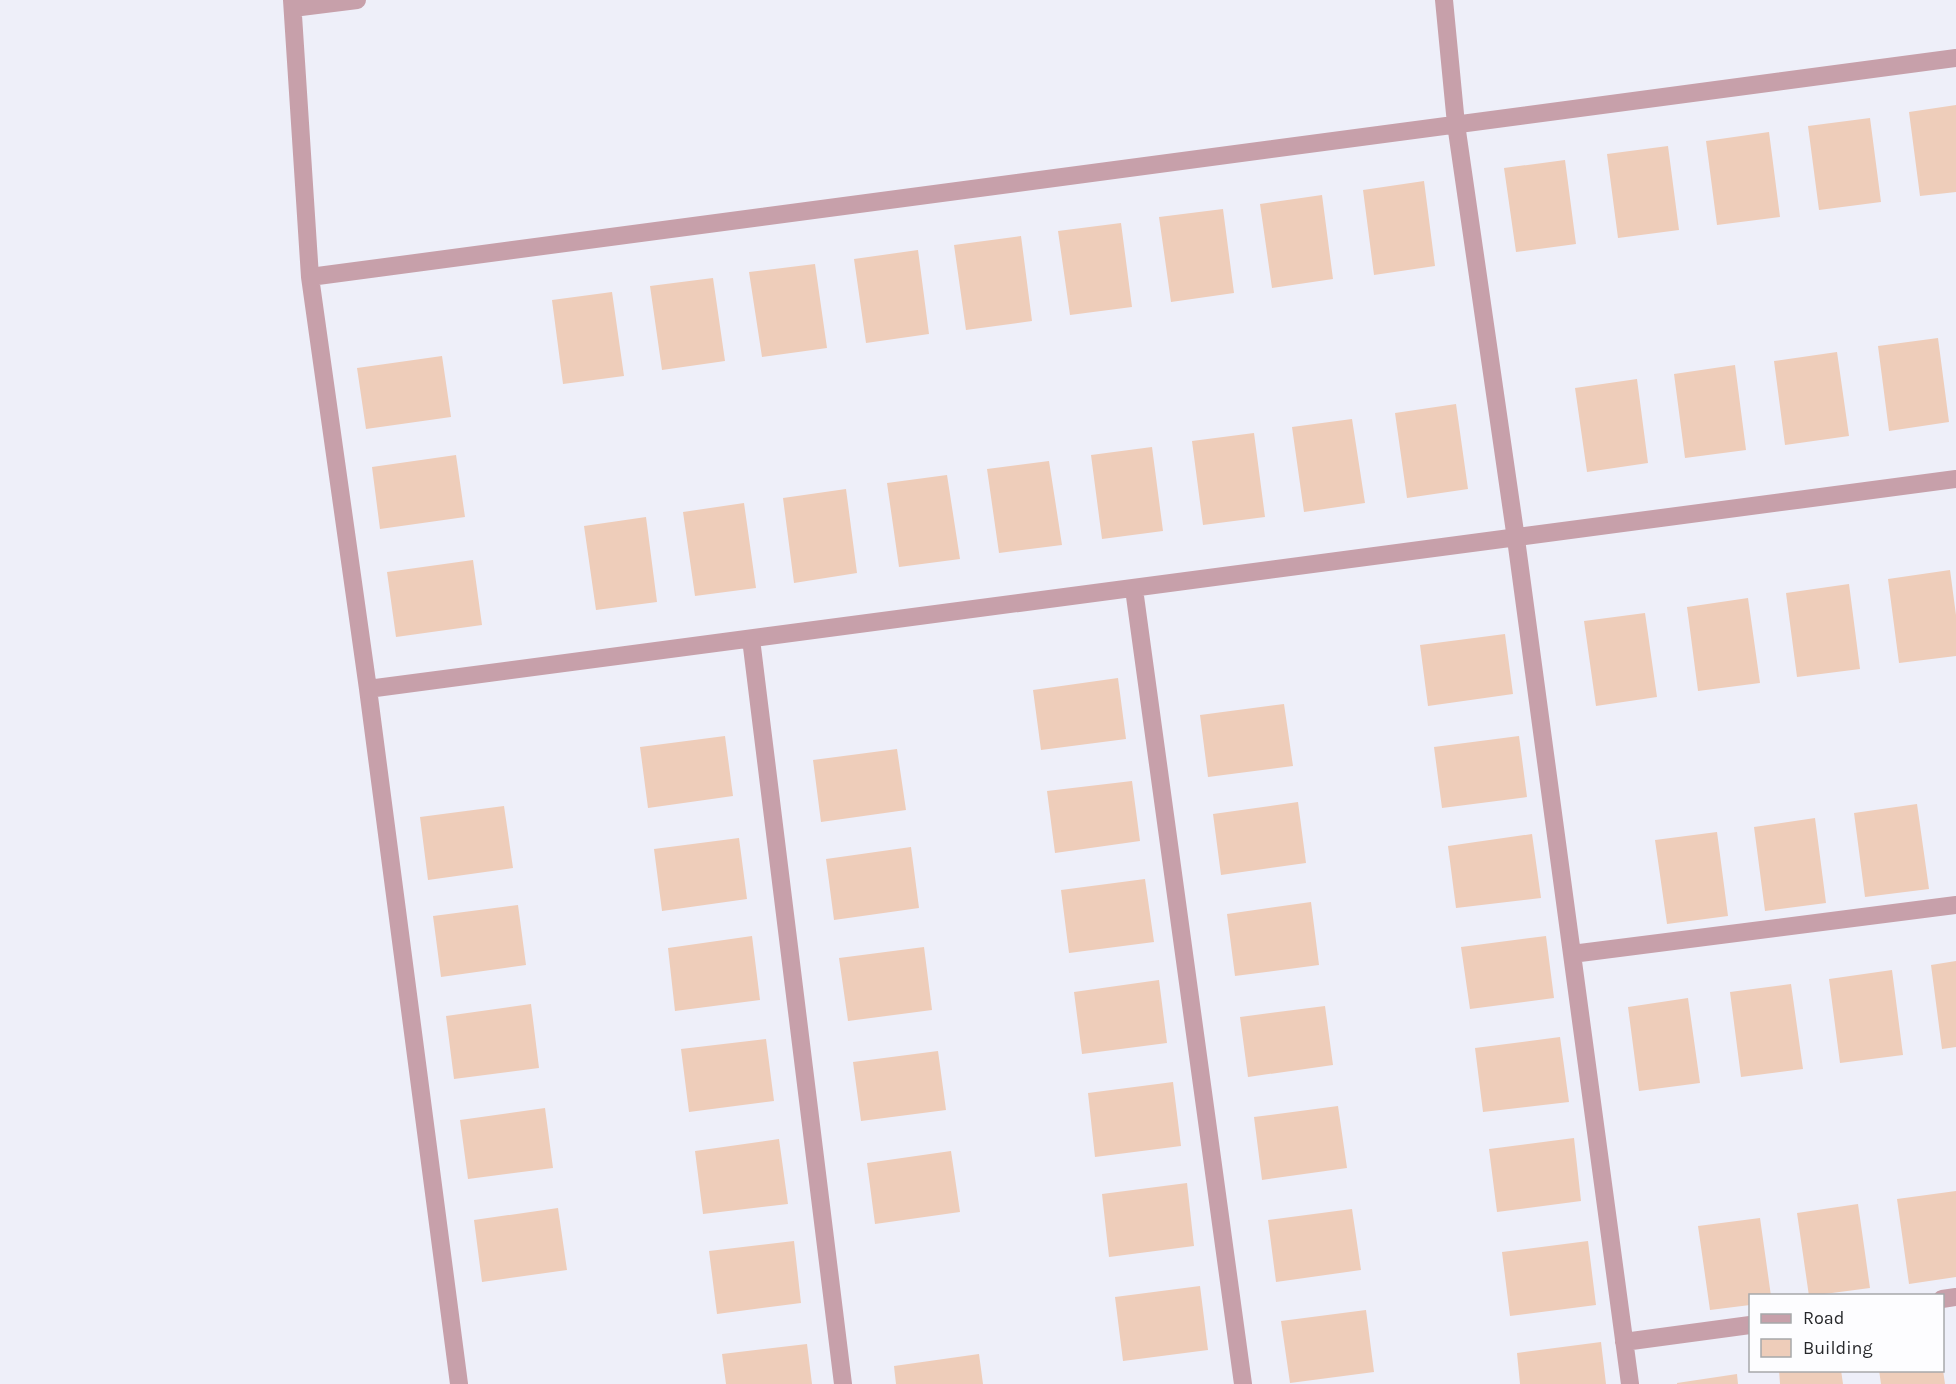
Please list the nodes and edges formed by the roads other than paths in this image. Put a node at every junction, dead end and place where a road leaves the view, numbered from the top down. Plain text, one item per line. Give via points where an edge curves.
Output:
1 (357, 0) edge
2 (1444, 0) edge
3 (293, 4) edge
4 (1956, 58) edge
5 (1456, 124) junction
6 (310, 277) junction
7 (1956, 479) edge
8 (1516, 539) junction
9 (1134, 588) junction
10 (751, 639) junction
11 (368, 689) junction
12 (1956, 904) edge
13 (1572, 954) junction
14 (1749, 1325) edge
15 (1624, 1342) junction
16 (459, 1384) edge
17 (843, 1384) edge
18 (1243, 1384) edge
19 (1630, 1384) edge

1 - 3 street
2 - 5 street
3 - 6 street
4 - 5 street
5 - 6 street
5 - 8 street
6 - 11 street
7 - 8 street
8 - 9 street
8 - 13 street
9 - 10 street
9 - 18 street
10 - 11 street
10 - 17 street
11 - 16 street
12 - 13 street
13 - 15 street
14 - 15 street
15 - 19 street

